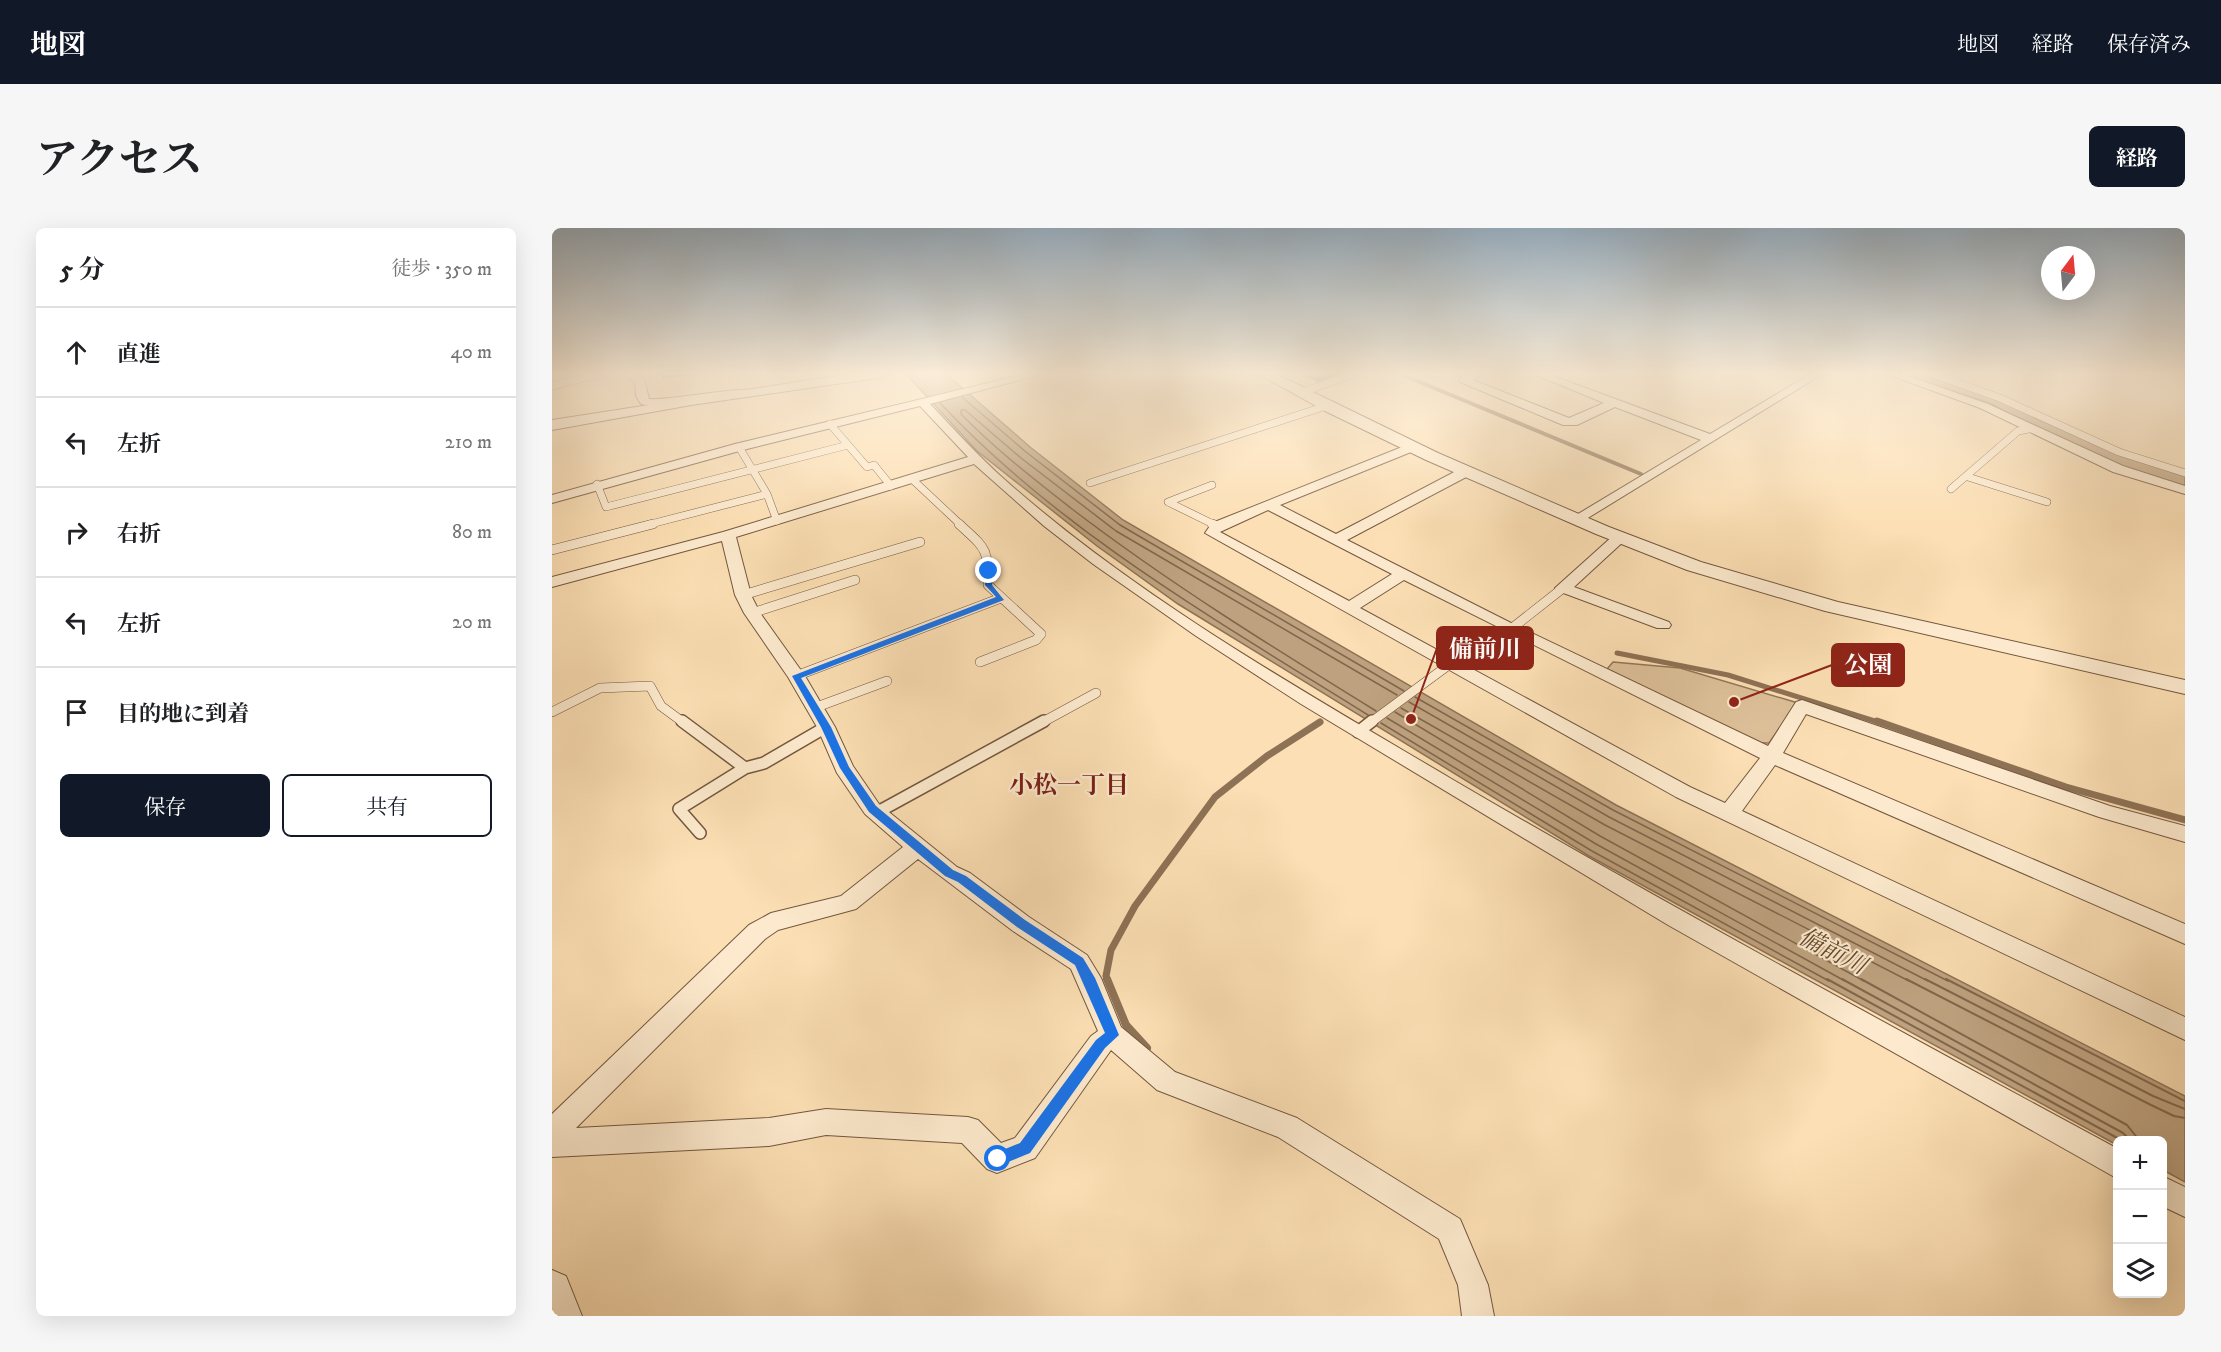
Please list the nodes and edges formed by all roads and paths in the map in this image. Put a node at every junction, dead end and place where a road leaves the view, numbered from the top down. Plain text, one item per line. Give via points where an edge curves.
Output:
1 (830, 424) joint
2 (945, 424) edge
3 (1272, 424) edge
4 (1363, 424) edge
5 (1671, 424) edge
6 (1735, 424) edge
7 (2019, 424) edge
8 (2057, 424) edge
9 (2029, 429) junction
10 (1711, 439) junction
11 (848, 445) junction
12 (739, 447) junction
13 (1412, 447) junction
14 (976, 459) junction
15 (751, 470) junction
16 (1465, 472) junction
17 (2185, 473) edge
18 (1968, 477) junction
19 (913, 480) junction
20 (1090, 483) dead end
21 (597, 484) junction
22 (1212, 484) dead end
23 (891, 486) junction
24 (1951, 489) dead end
25 (2185, 490) edge
26 (766, 494) junction
27 (552, 499) edge
28 (2046, 502) dead end
29 (1268, 505) junction
30 (1578, 520) junction
31 (777, 521) junction
32 (1217, 526) junction
33 (728, 535) junction
34 (1619, 538) junction
35 (1336, 540) junction
36 (920, 542) dead end
37 (552, 550) edge
38 (1403, 574) junction
39 (855, 580) dead end
40 (552, 582) edge
41 (1563, 588) junction
42 (1001, 598) junction
43 (747, 604) junction
44 (1349, 608) junction
45 (1663, 625) dead end
46 (1511, 629) junction
47 (980, 662) dead end
48 (1450, 664) junction
49 (796, 676) junction
50 (887, 681) dead end
51 (2185, 687) edge
52 (1096, 693) dead end
53 (552, 712) edge
54 (820, 717) junction
55 (1361, 729) junction
56 (1772, 756) junction
57 (745, 768) junction
58 (876, 813) junction
59 (1728, 814) junction
60 (700, 833) dead end
61 (2185, 834) edge
62 (918, 847) junction
63 (2185, 934) edge
64 (2185, 1029) edge
65 (1112, 1035) junction
66 (552, 1133) edge
67 (552, 1143) edge
68 (2113, 1162) edge
69 (2167, 1192) edge
70 (2185, 1203) edge
71 (552, 1290) edge
72 (562, 1316) edge
73 (1478, 1316) edge

1 - 11 lane
1 - 12 street
2 - 14 street
3 - 20 lane
4 - 13 street
5 - 10 street
6 - 10 street
7 - 9 street
8 - 17 lane via 2119,452
9 - 18 lane via 2018,431
9 - 25 street via 2118,469
10 - 30 street
11 - 15 lane
11 - 23 lane via 867,467 874,465
12 - 15 lane
12 - 21 street
13 - 16 street
13 - 29 street
14 - 19 street
14 - 55 street via 1149,597
15 - 21 lane via 606,507
15 - 26 lane
16 - 30 street
16 - 35 street
18 - 24 lane
18 - 28 lane
19 - 23 street
19 - 42 lane via 985,548 987,580
21 - 27 street
22 - 32 lane via 1168,502
23 - 31 street
26 - 31 lane
26 - 37 lane
29 - 32 street
29 - 35 street
30 - 34 street
31 - 33 street
32 - 44 street via 1212,533
33 - 40 street
33 - 43 street
34 - 41 street
34 - 51 street via 1717,574 1811,602
35 - 38 street
36 - 43 lane
38 - 44 street
38 - 46 street
39 - 43 lane
41 - 45 street
41 - 46 lane
42 - 47 lane via 1041,634 1036,640
42 - 49 lane
43 - 49 street
44 - 48 street
46 - 56 street
48 - 55 lane
48 - 59 street
49 - 54 street
50 - 54 lane
52 - 58 lane
53 - 57 lane via 600,688 650,686 661,706
54 - 57 lane via 764,763
54 - 58 street via 844,768
55 - 68 street via 1664,913
56 - 59 street
56 - 61 street via 1802,706 2106,812
56 - 63 street
57 - 60 lane via 679,809
58 - 62 street
59 - 64 street
62 - 65 street via 949,873 1079,962
62 - 66 street via 848,903 771,922 757,932
65 - 67 street via 1100,1044 1025,1148 998,1159 968,1130 826,1122 769,1132
65 - 73 street via 1166,1081 1287,1127 1450,1229 1473,1285
69 - 70 street
71 - 72 street

